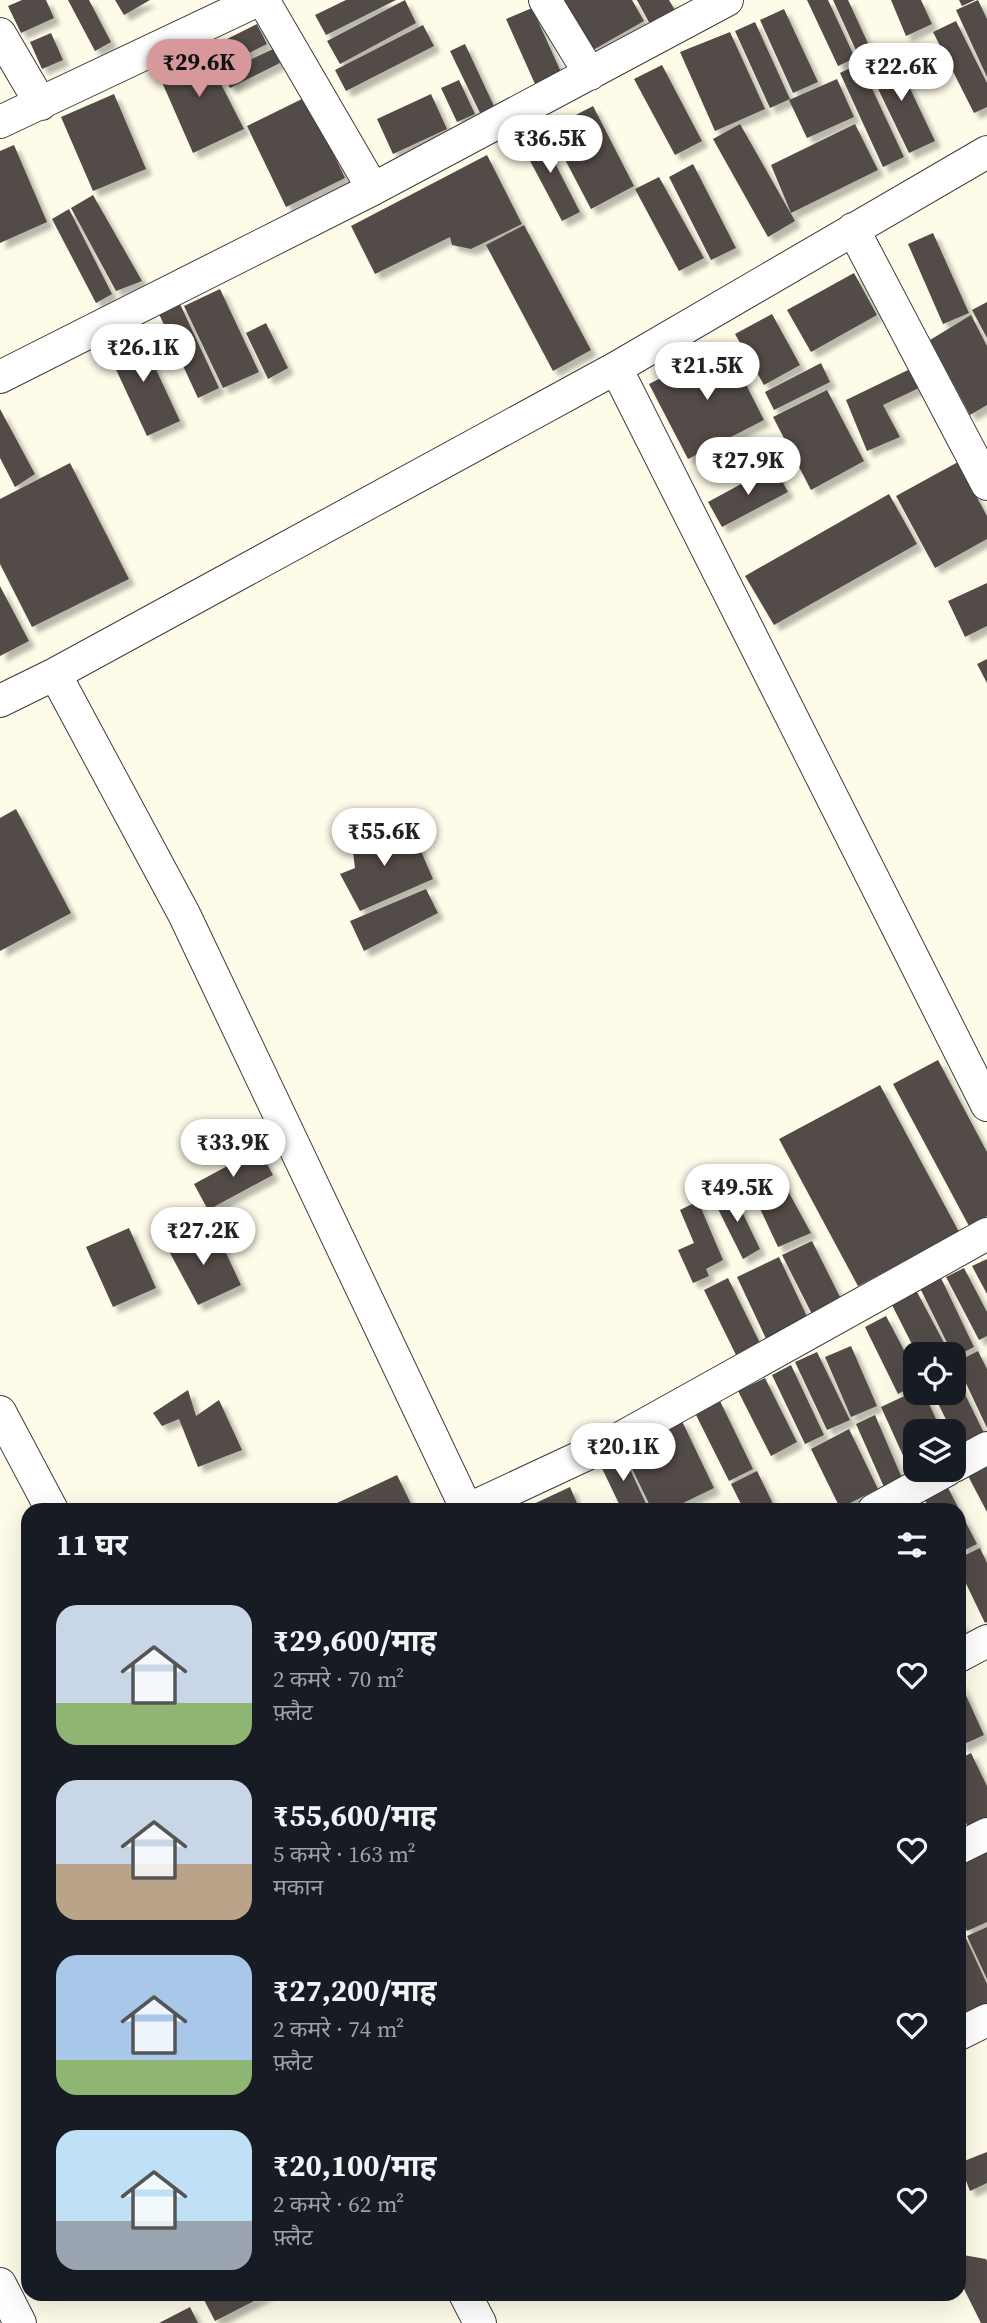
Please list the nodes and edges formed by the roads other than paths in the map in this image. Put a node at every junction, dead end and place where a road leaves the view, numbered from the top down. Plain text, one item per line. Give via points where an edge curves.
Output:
1 (261, 0) edge
2 (545, 0) edge
3 (727, 0) edge
4 (0, 34) edge
5 (590, 74) junction
6 (41, 104) junction
7 (0, 122) edge
8 (987, 152) edge
9 (373, 189) junction
10 (853, 229) junction
11 (616, 368) junction
12 (0, 377) edge
13 (976, 436) edge
14 (987, 484) edge
15 (55, 674) junction
16 (0, 701) edge
17 (987, 1105) edge
18 (987, 1234) edge
19 (0, 1412) edge
20 (987, 1448) edge
21 (966, 1459) edge
22 (925, 1482) edge
23 (48, 1503) edge
24 (464, 1503) edge
25 (482, 1503) edge
26 (887, 1503) edge
27 (987, 1641) edge
28 (966, 1652) edge
29 (987, 1834) edge
30 (966, 1844) edge
31 (987, 2020) edge
32 (966, 2030) edge
33 (0, 2284) edge
34 (469, 2301) edge
35 (20, 2323) edge
36 (480, 2323) edge

1 - 6 street
1 - 9 street
2 - 5 street
3 - 5 street
4 - 6 street
5 - 9 street
6 - 7 street
8 - 10 street
9 - 12 street
10 - 11 street
10 - 13 street
11 - 15 street
11 - 17 street
13 - 14 street
15 - 16 street
15 - 24 street via 184,914
18 - 25 street via 617,1440
19 - 23 street
20 - 21 street
22 - 26 street
27 - 28 street
29 - 30 street
31 - 32 street
33 - 35 street
34 - 36 street

